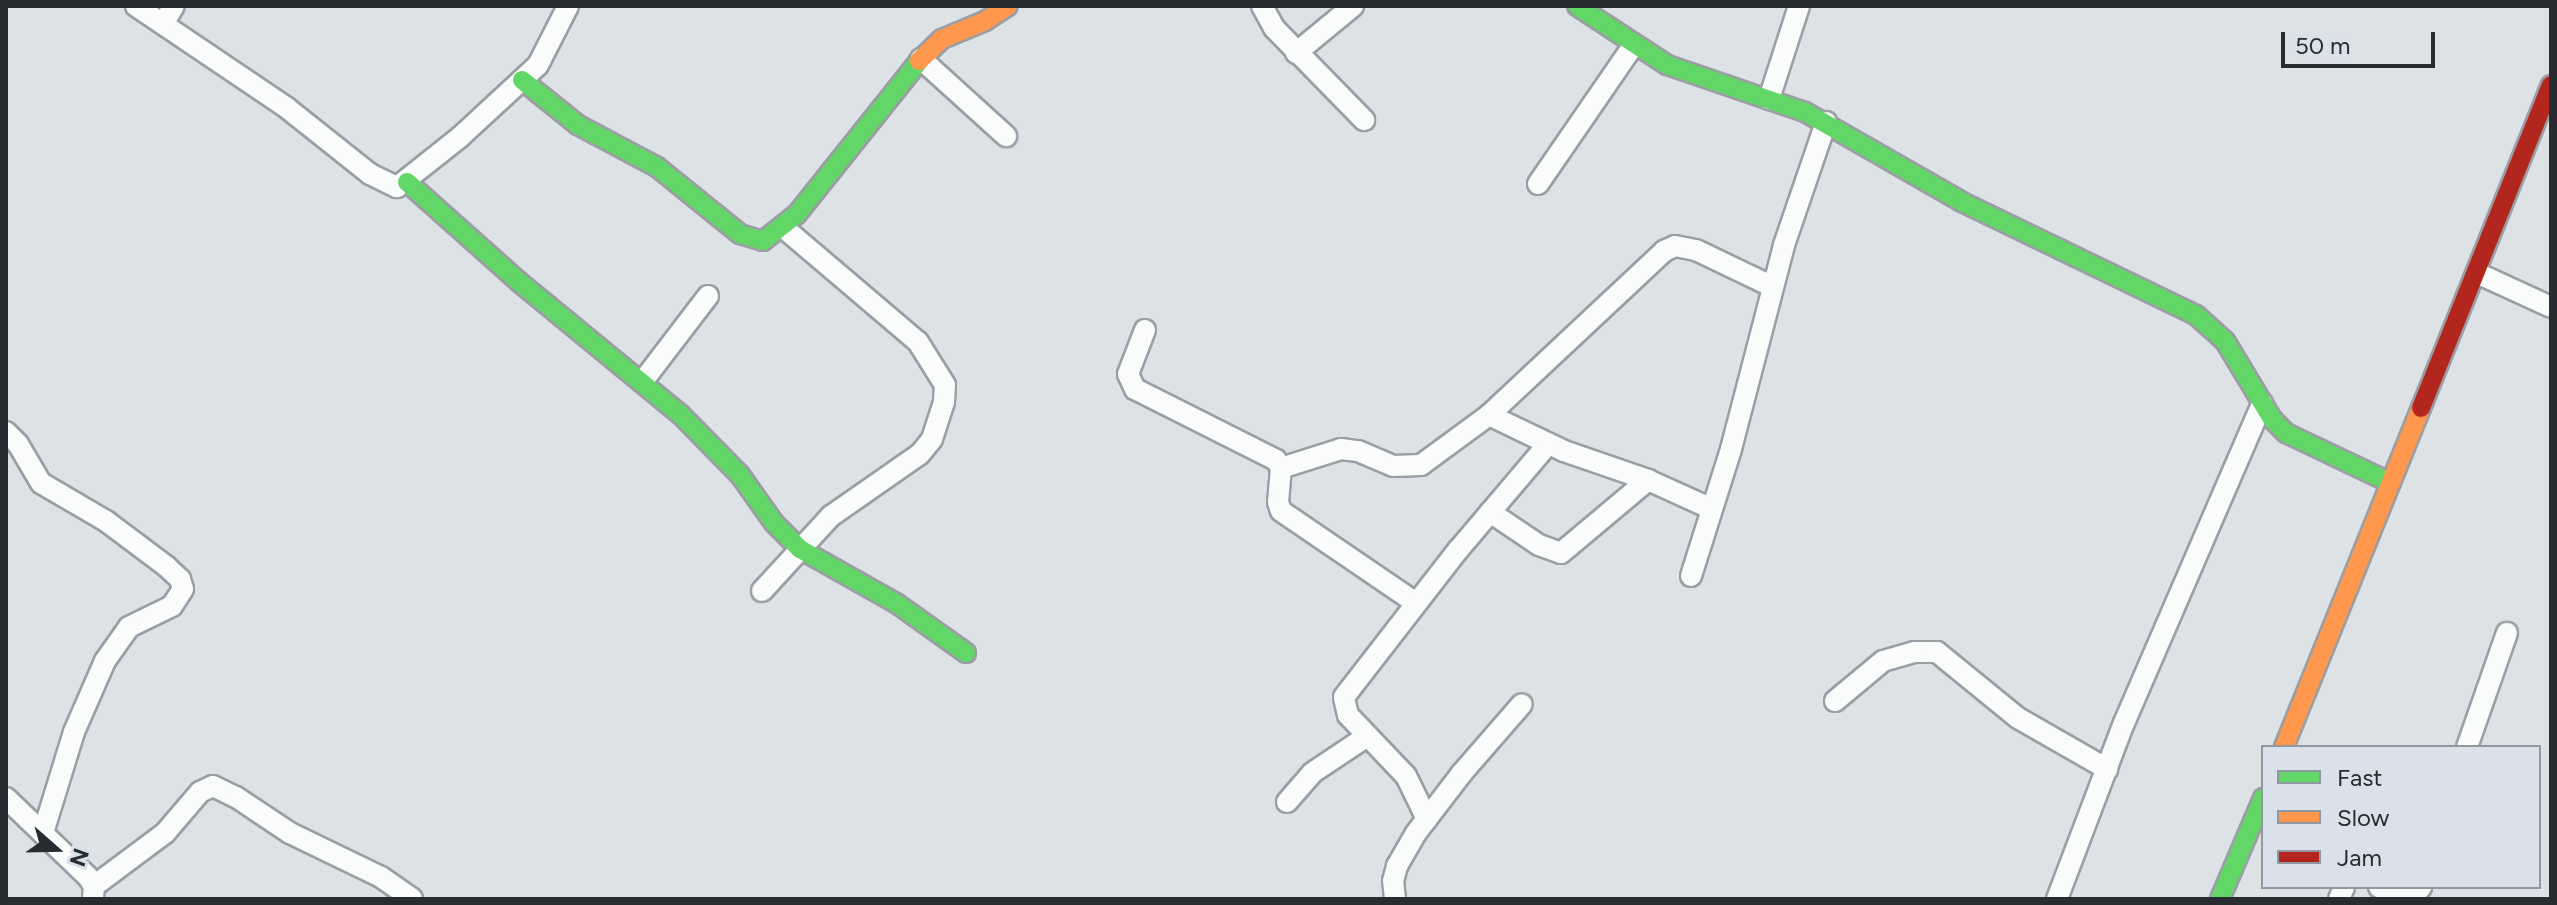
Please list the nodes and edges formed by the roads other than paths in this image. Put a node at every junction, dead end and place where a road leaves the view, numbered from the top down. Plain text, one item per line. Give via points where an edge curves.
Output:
1 (136, 6) edge
2 (568, 6) edge
3 (1008, 6) edge
4 (1262, 6) edge
5 (1353, 6) edge
6 (1577, 6) edge
7 (1799, 6) edge
8 (168, 15) edge
9 (1633, 46) junction
10 (1296, 53) junction
11 (921, 59) junction
12 (522, 80) junction
13 (2551, 85) edge
14 (1769, 99) junction
15 (1364, 120) dead end
16 (1826, 122) junction
17 (1006, 136) dead end
18 (407, 182) junction
19 (1538, 184) dead end
20 (783, 227) junction
21 (2477, 273) junction
22 (1773, 287) junction
23 (708, 296) dead end
24 (2551, 307) edge
25 (1145, 330) dead end
26 (643, 381) junction
27 (2262, 404) junction
28 (1489, 415) junction
29 (6, 432) edge
30 (1548, 444) junction
31 (1281, 468) junction
32 (1648, 480) junction
33 (2391, 483) junction
34 (1712, 509) junction
35 (1490, 512) junction
36 (800, 549) junction
37 (1691, 576) dead end
38 (762, 591) dead end
39 (1416, 603) junction
40 (2507, 633) dead end
41 (966, 653) dead end
42 (1835, 701) dead end
43 (1522, 704) dead end
44 (1366, 737) junction
45 (2285, 745) edge
46 (2468, 745) edge
47 (2107, 769) junction
48 (6, 798) edge
49 (1287, 802) dead end
50 (2261, 803) edge
51 (1427, 819) junction
52 (43, 833) junction
53 (2384, 889) edge
54 (93, 892) edge
55 (412, 899) edge
56 (1395, 899) edge
57 (2057, 899) edge
58 (2220, 899) edge
59 (2408, 899) edge

1 - 8 street
2 - 12 street via 553,42
3 - 11 street via 942,39
4 - 10 street
5 - 10 street
6 - 9 street
7 - 14 street
8 - 18 street via 370,174 386,185
9 - 14 street via 1667,65
9 - 19 street
10 - 15 street
11 - 17 street
11 - 20 street
12 - 18 street
12 - 20 street via 578,125 657,167 740,234 763,241
13 - 21 street
14 - 16 street
16 - 22 street
16 - 27 street via 1962,202 2196,315 2225,341
18 - 26 street via 518,281
20 - 36 street via 918,342 945,385 939,424 920,454 831,516
21 - 24 street
21 - 33 street
22 - 28 street via 1684,246 1664,251
22 - 34 street
23 - 26 street
25 - 31 street via 1128,374 1135,389 1263,453
26 - 36 street via 740,475
27 - 33 street via 2286,433
27 - 47 street
28 - 30 street
28 - 31 street via 1421,465 1408,468 1341,449
29 - 52 street via 41,483 118,530 166,566 183,589 172,606 129,627 105,661 79,719
30 - 32 street
30 - 35 street
31 - 39 street via 1281,511
32 - 34 street
32 - 35 street via 1561,553 1539,545
33 - 45 street
34 - 37 street
35 - 39 street
36 - 38 street
36 - 41 street via 896,603
39 - 44 street via 1344,697 1348,715
40 - 46 street
42 - 47 street via 1883,661 1937,652 2018,718
43 - 51 street
44 - 49 street via 1312,773
44 - 51 street via 1406,776
47 - 57 street
48 - 52 street
50 - 58 street
51 - 56 street via 1397,866
52 - 54 street
53 - 59 street
54 - 55 street via 165,833 200,792 213,786

